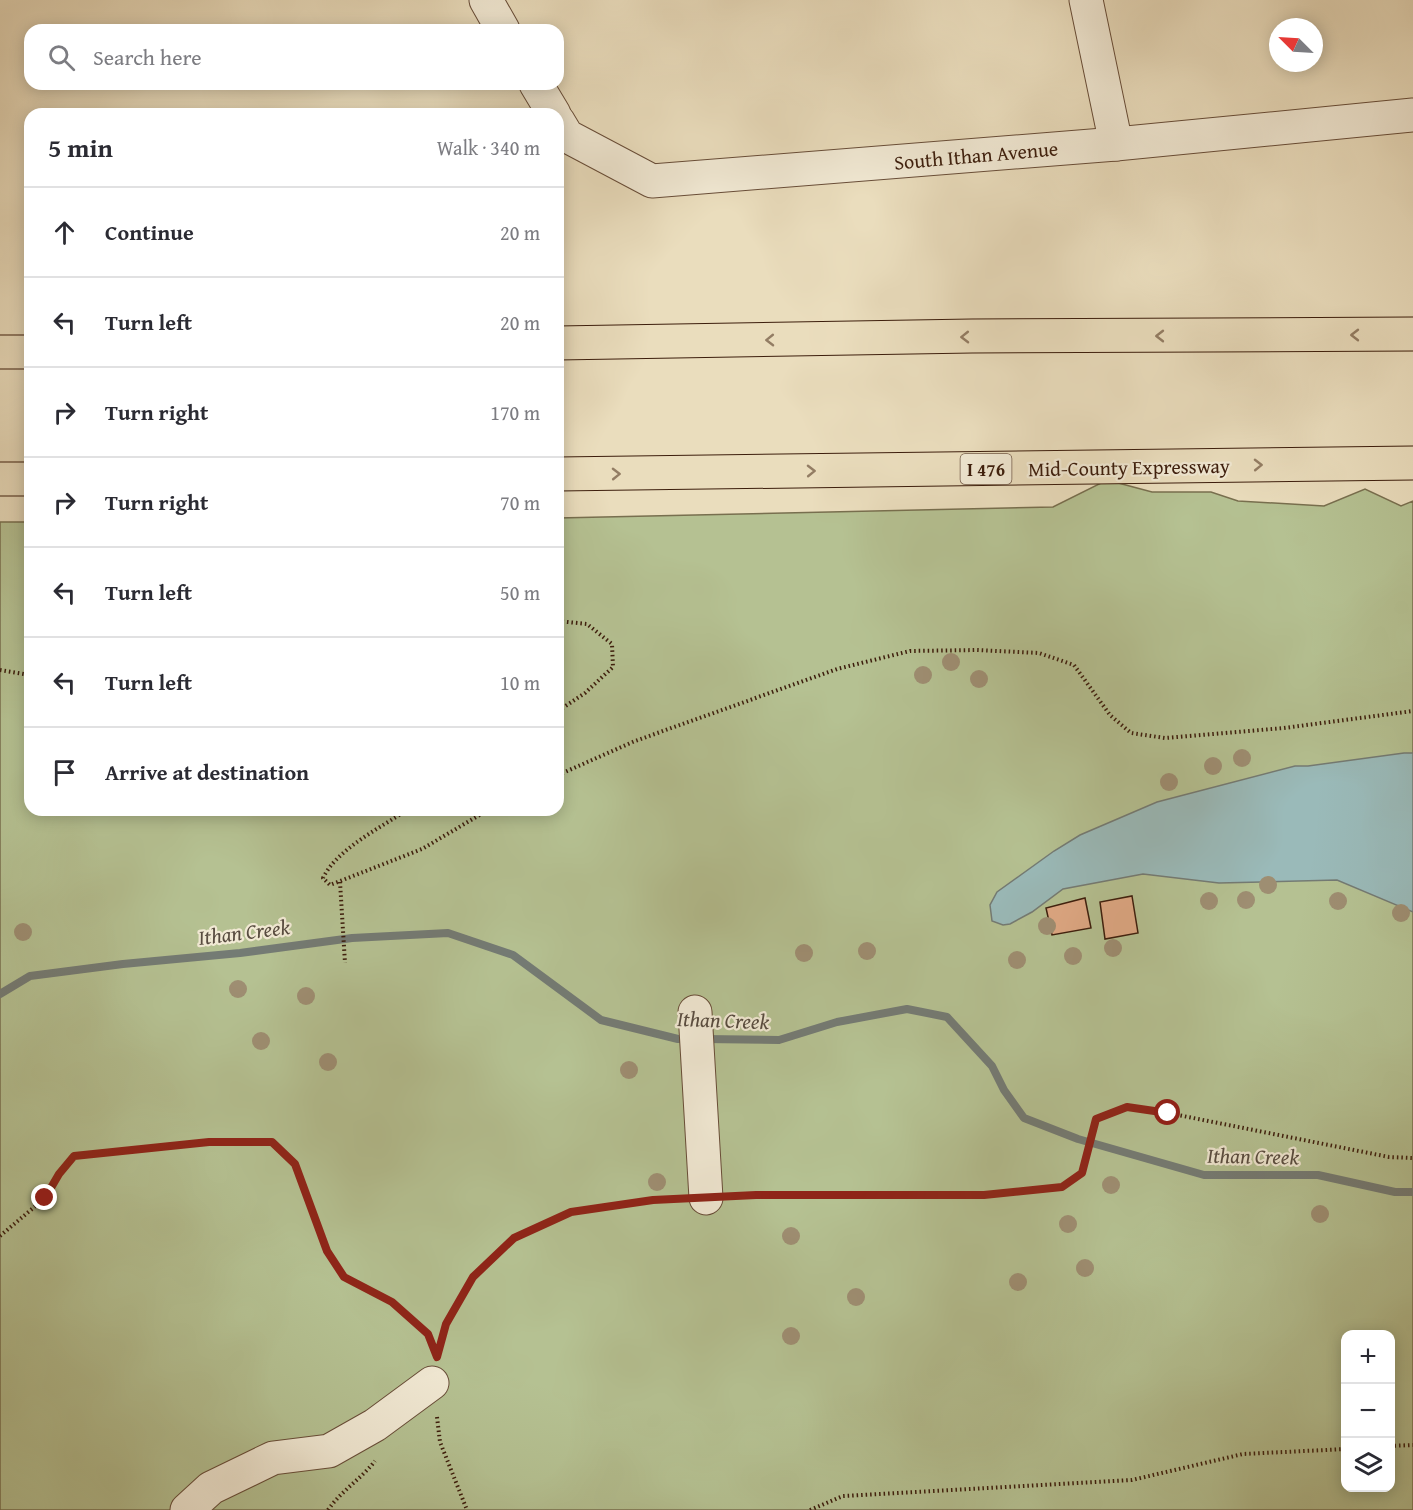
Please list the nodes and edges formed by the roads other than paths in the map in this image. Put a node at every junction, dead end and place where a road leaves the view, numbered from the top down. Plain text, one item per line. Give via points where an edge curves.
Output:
1 (486, 0) edge
2 (1086, 0) edge
3 (500, 24) edge
4 (540, 90) edge
5 (550, 108) edge
6 (1413, 115) edge
7 (564, 131) edge
8 (1116, 144) junction
9 (1413, 334) edge
10 (564, 343) edge
11 (0, 352) edge
12 (24, 352) edge
13 (1413, 463) edge
14 (564, 474) edge
15 (0, 479) edge
16 (24, 479) edge
17 (695, 1016) dead end
18 (706, 1198) road end
19 (432, 1383) road end
20 (186, 1510) edge

1 - 3 street
2 - 8 street
4 - 5 street
6 - 8 street, South Ithan Avenue
7 - 8 street, South Ithan Avenue via 652,181
9 -> 10 highway
11 - 12 highway
14 -> 13 highway, Mid-County Expressway / I 476
15 - 16 highway
17 - 18 street
19 - 20 street via 375,1425 329,1451 273,1458 211,1488

